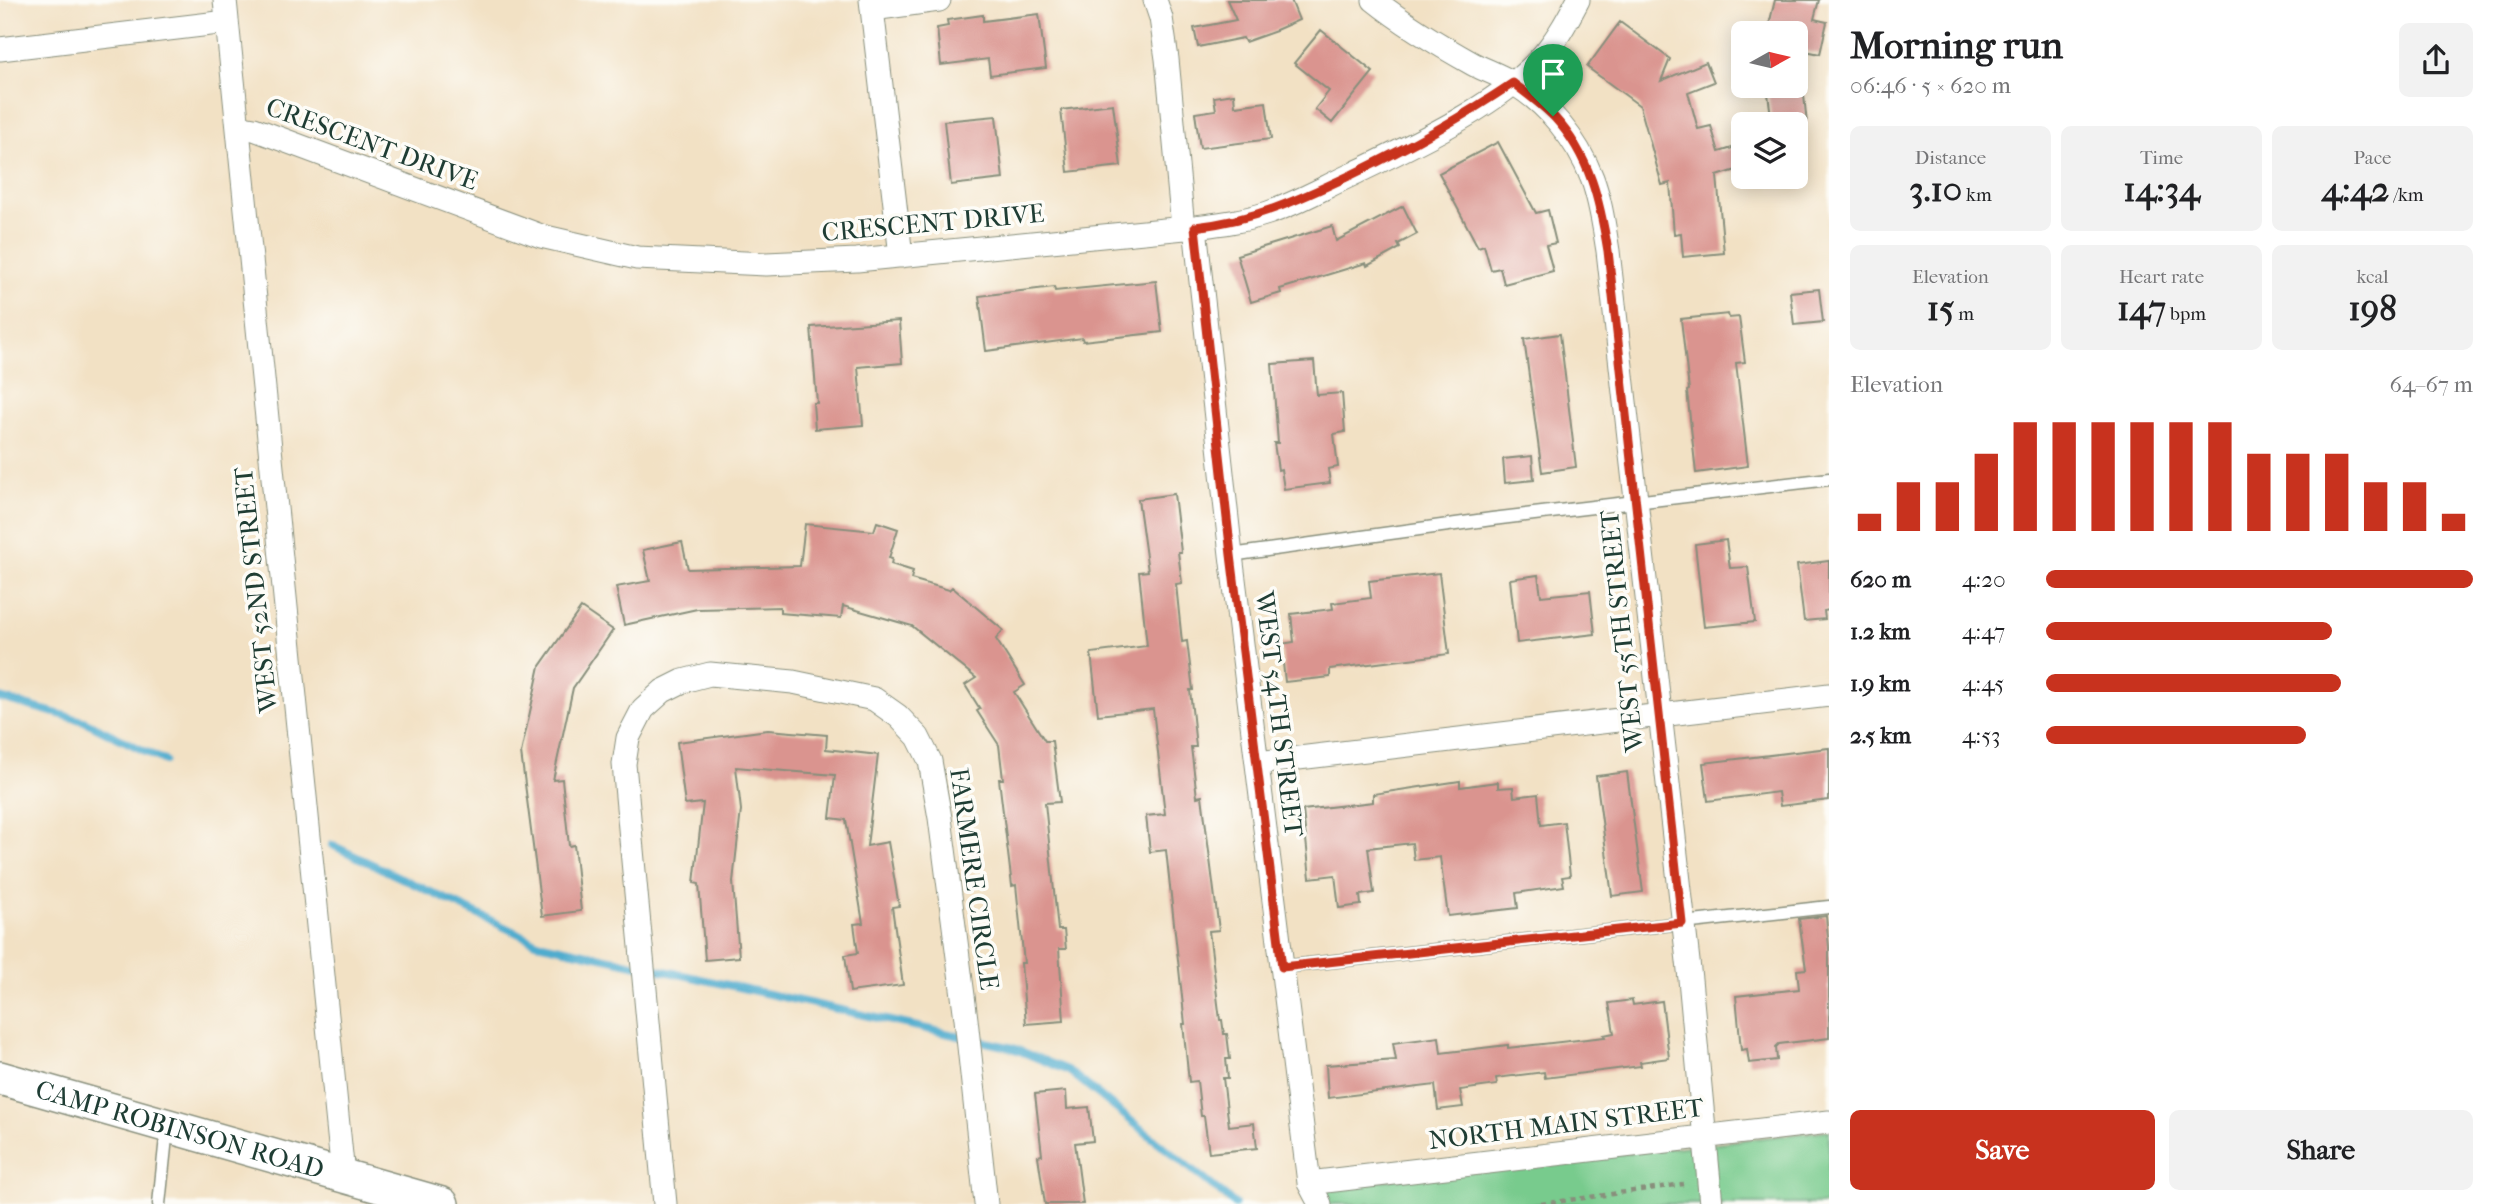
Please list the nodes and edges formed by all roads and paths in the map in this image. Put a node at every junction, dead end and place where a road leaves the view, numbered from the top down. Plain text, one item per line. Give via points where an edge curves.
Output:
1 (939, 0) edge
2 (1155, 0) edge
3 (1374, 0) edge
4 (1578, 0) edge
5 (871, 4) edge
6 (226, 11) edge
7 (0, 48) edge
8 (1513, 83) junction
9 (238, 126) junction
10 (1189, 228) junction
11 (901, 256) junction
12 (1829, 479) edge
13 (1636, 504) junction
14 (1231, 555) junction
15 (1829, 695) edge
16 (1659, 716) junction
17 (1257, 762) junction
18 (1829, 907) edge
19 (1682, 923) junction
20 (1282, 967) junction
21 (0, 1078) edge
22 (1829, 1122) edge
23 (167, 1125) junction
24 (1705, 1136) junction
25 (344, 1175) junction
26 (1309, 1183) junction
27 (1683, 1184) dead end
28 (159, 1204) edge
29 (438, 1204) edge
30 (666, 1204) edge
31 (986, 1204) edge
32 (1320, 1204) edge
33 (1541, 1204) edge
34 (1711, 1204) edge

1 - 5 street
2 - 10 street, WEST 54TH STREET
3 - 8 street, WEST 55TH STREET via 1473,64
4 - 8 street, CRESCENT DRIVE via 1557,39
5 - 11 street
6 - 7 street
6 - 9 street, WEST 52ND STREET
8 - 10 street, CRESCENT DRIVE via 1400,152 1293,203 1224,224
8 - 13 street, WEST 55TH STREET via 1571,137 1600,202
9 - 11 street, CRESCENT DRIVE via 541,236 637,258 766,264
9 - 25 street, WEST 52ND STREET
10 - 11 street, CRESCENT DRIVE
10 - 14 street, WEST 54TH STREET
12 - 13 lane
13 - 14 lane
13 - 16 street, WEST 55TH STREET
14 - 17 street, WEST 54TH STREET
15 - 16 street
16 - 17 street
16 - 19 street, WEST 55TH STREET
17 - 20 street, WEST 54TH STREET
18 - 19 lane
19 - 20 lane
19 - 24 street, WEST 55TH STREET
20 - 26 street, WEST 54TH STREET
21 - 23 main road, CAMP ROBINSON ROAD
22 - 24 street, NORTH MAIN STREET
23 - 25 main road, CAMP ROBINSON ROAD
23 - 28 lane
24 - 26 street, NORTH MAIN STREET
24 - 34 street, WEST 55TH STREET
25 - 29 main road, CAMP ROBINSON ROAD
26 - 32 street, WEST 54TH STREET
27 - 33 path
30 - 31 street, FARMERE CIRCLE via 624,771 628,738 643,709 663,691 710,674 793,682 874,699 918,737 930,761 940,818

